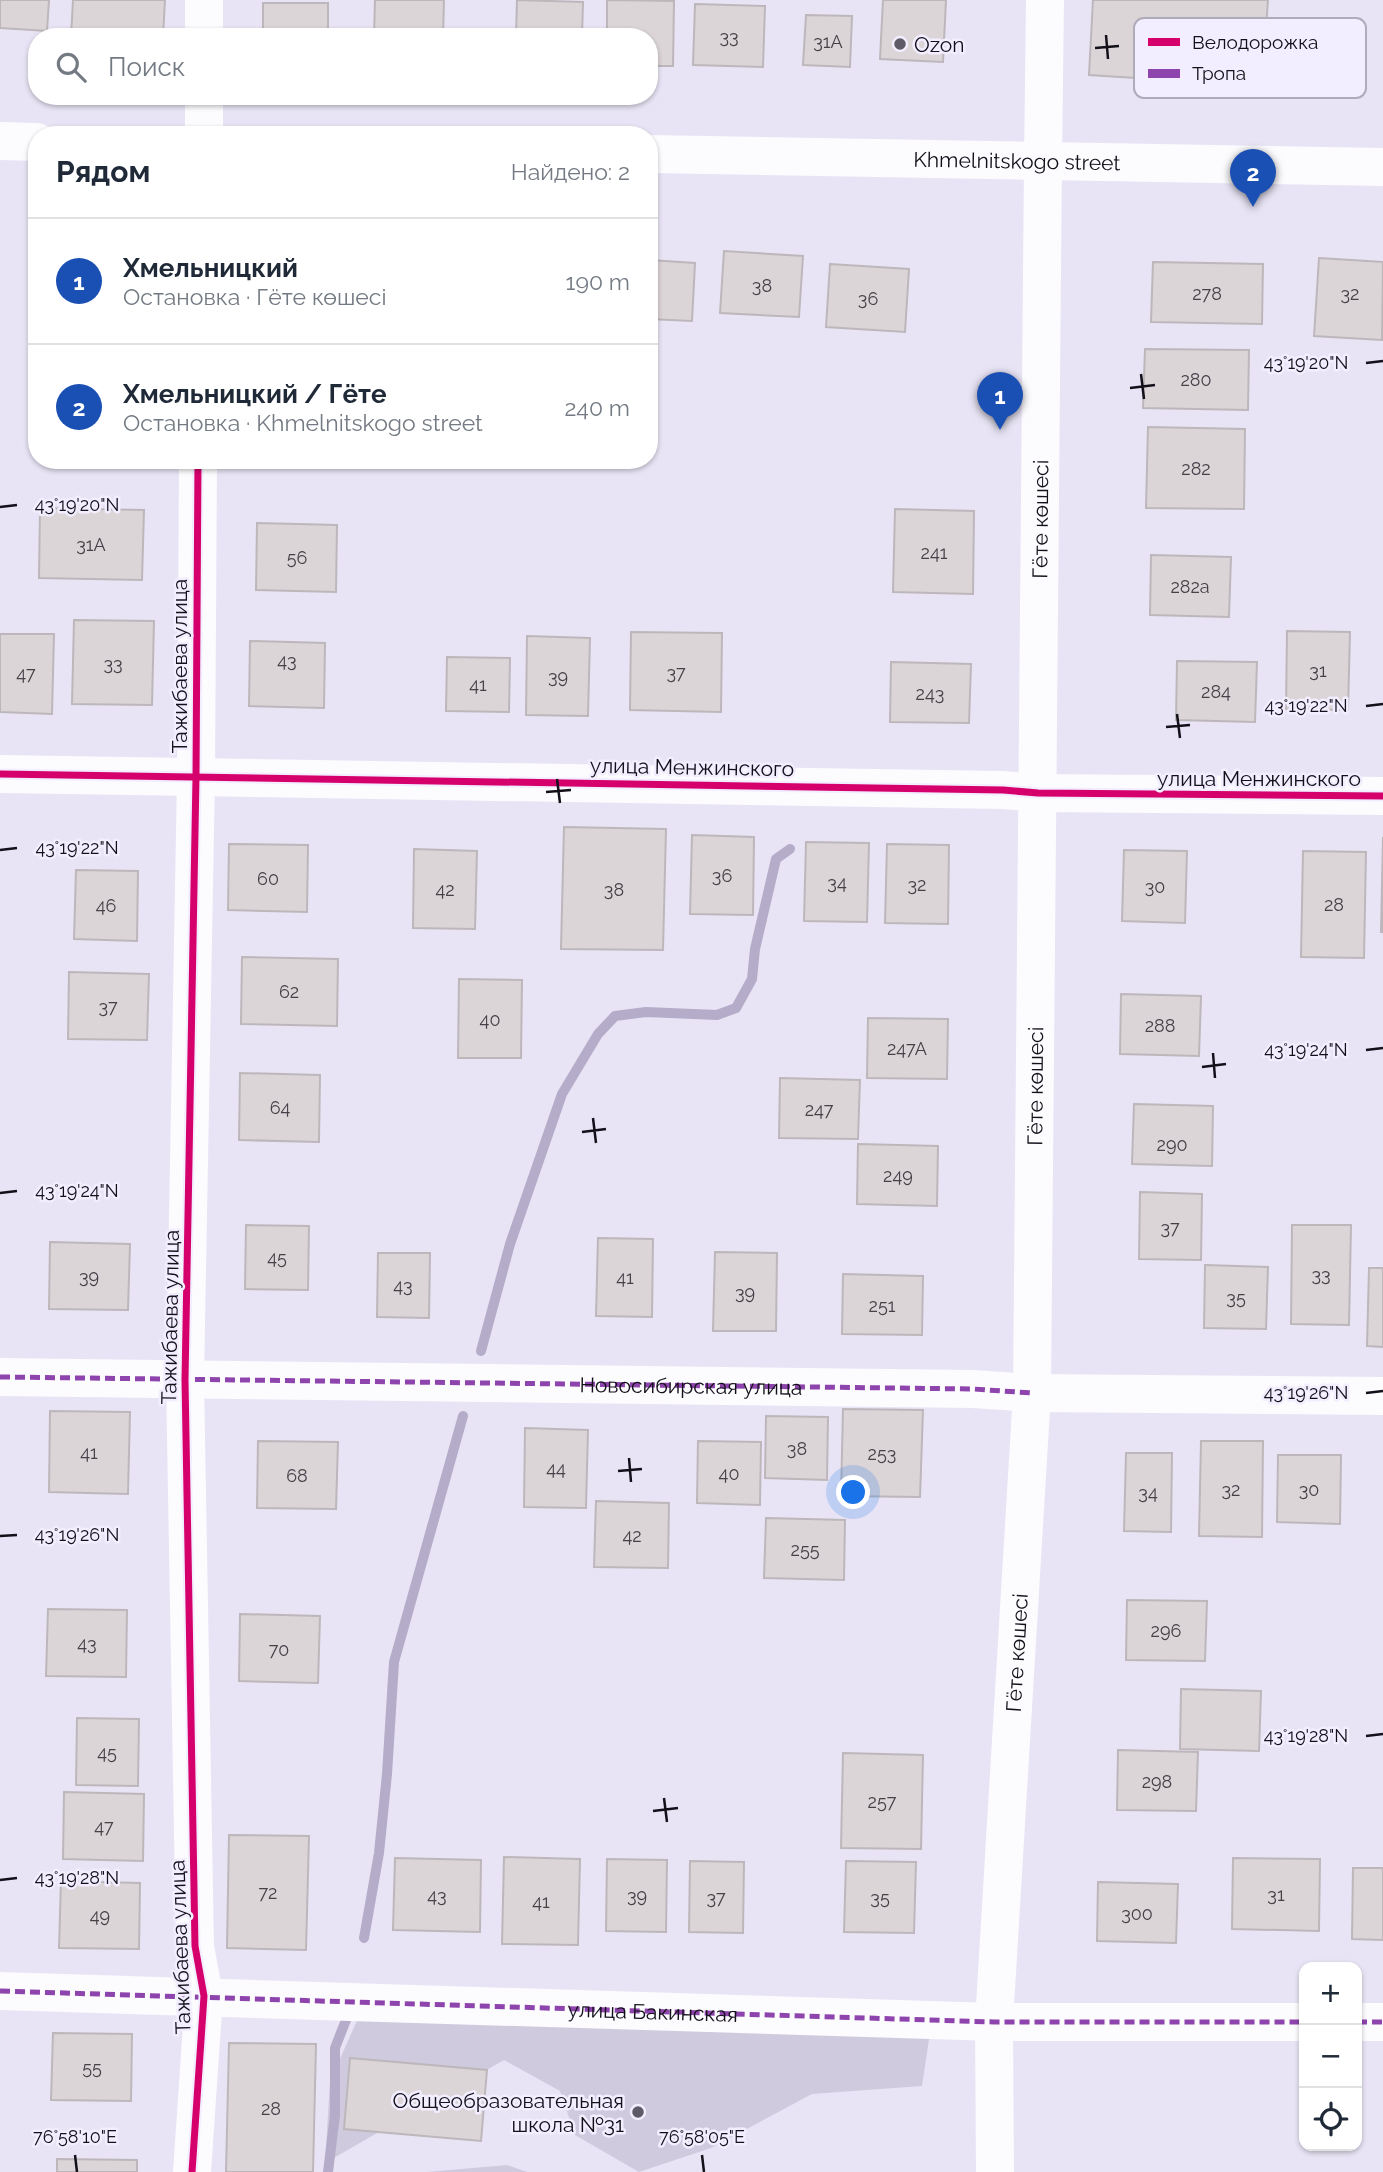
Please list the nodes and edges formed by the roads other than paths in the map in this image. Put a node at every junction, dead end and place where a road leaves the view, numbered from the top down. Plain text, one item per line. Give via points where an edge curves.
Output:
1 (204, 0) edge
2 (1045, 0) edge
3 (204, 28) edge
4 (204, 105) edge
5 (204, 126) edge
6 (0, 141) edge
7 (28, 142) edge
8 (658, 154) edge
9 (1043, 162) junction
10 (1383, 167) edge
11 (198, 469) edge
12 (0, 774) edge
13 (196, 777) junction
14 (1038, 793) junction
15 (1383, 796) edge
16 (0, 1377) edge
17 (185, 1380) junction
18 (1032, 1393) junction
19 (1383, 1396) edge
20 (0, 1991) edge
21 (204, 1996) junction
22 (993, 2022) junction
23 (1299, 2022) edge
24 (1362, 2022) edge
25 (1383, 2022) edge
26 (192, 2172) edge
27 (995, 2172) edge

1 - 3 street
2 - 9 street, Гёте көшесі
4 - 5 street
6 - 7 street
8 - 9 street, Khmelnitskogo street
9 - 10 street, Khmelnitskogo street
9 - 14 street, Гёте көшесі
11 - 13 street, Тажибаева улица
12 - 13 street, улица Менжинского
13 - 14 street, улица Менжинского
13 - 17 street, Тажибаева улица
14 - 15 street, улица Менжинского
14 - 18 street, Гёте көшесі
16 - 17 street, Новосибирская улица
17 - 18 street, Новосибирская улица
17 - 21 street, Тажибаева улица via 195,1946
18 - 19 street, Новосибирская улица
18 - 22 street, Гёте көшесі
20 - 21 street, улица Бакинская
21 - 22 street, улица Бакинская
21 - 26 street, Тажибаева улица
22 - 23 street, улица Бакинская
22 - 27 street, Гёте көшесі
24 - 25 street

